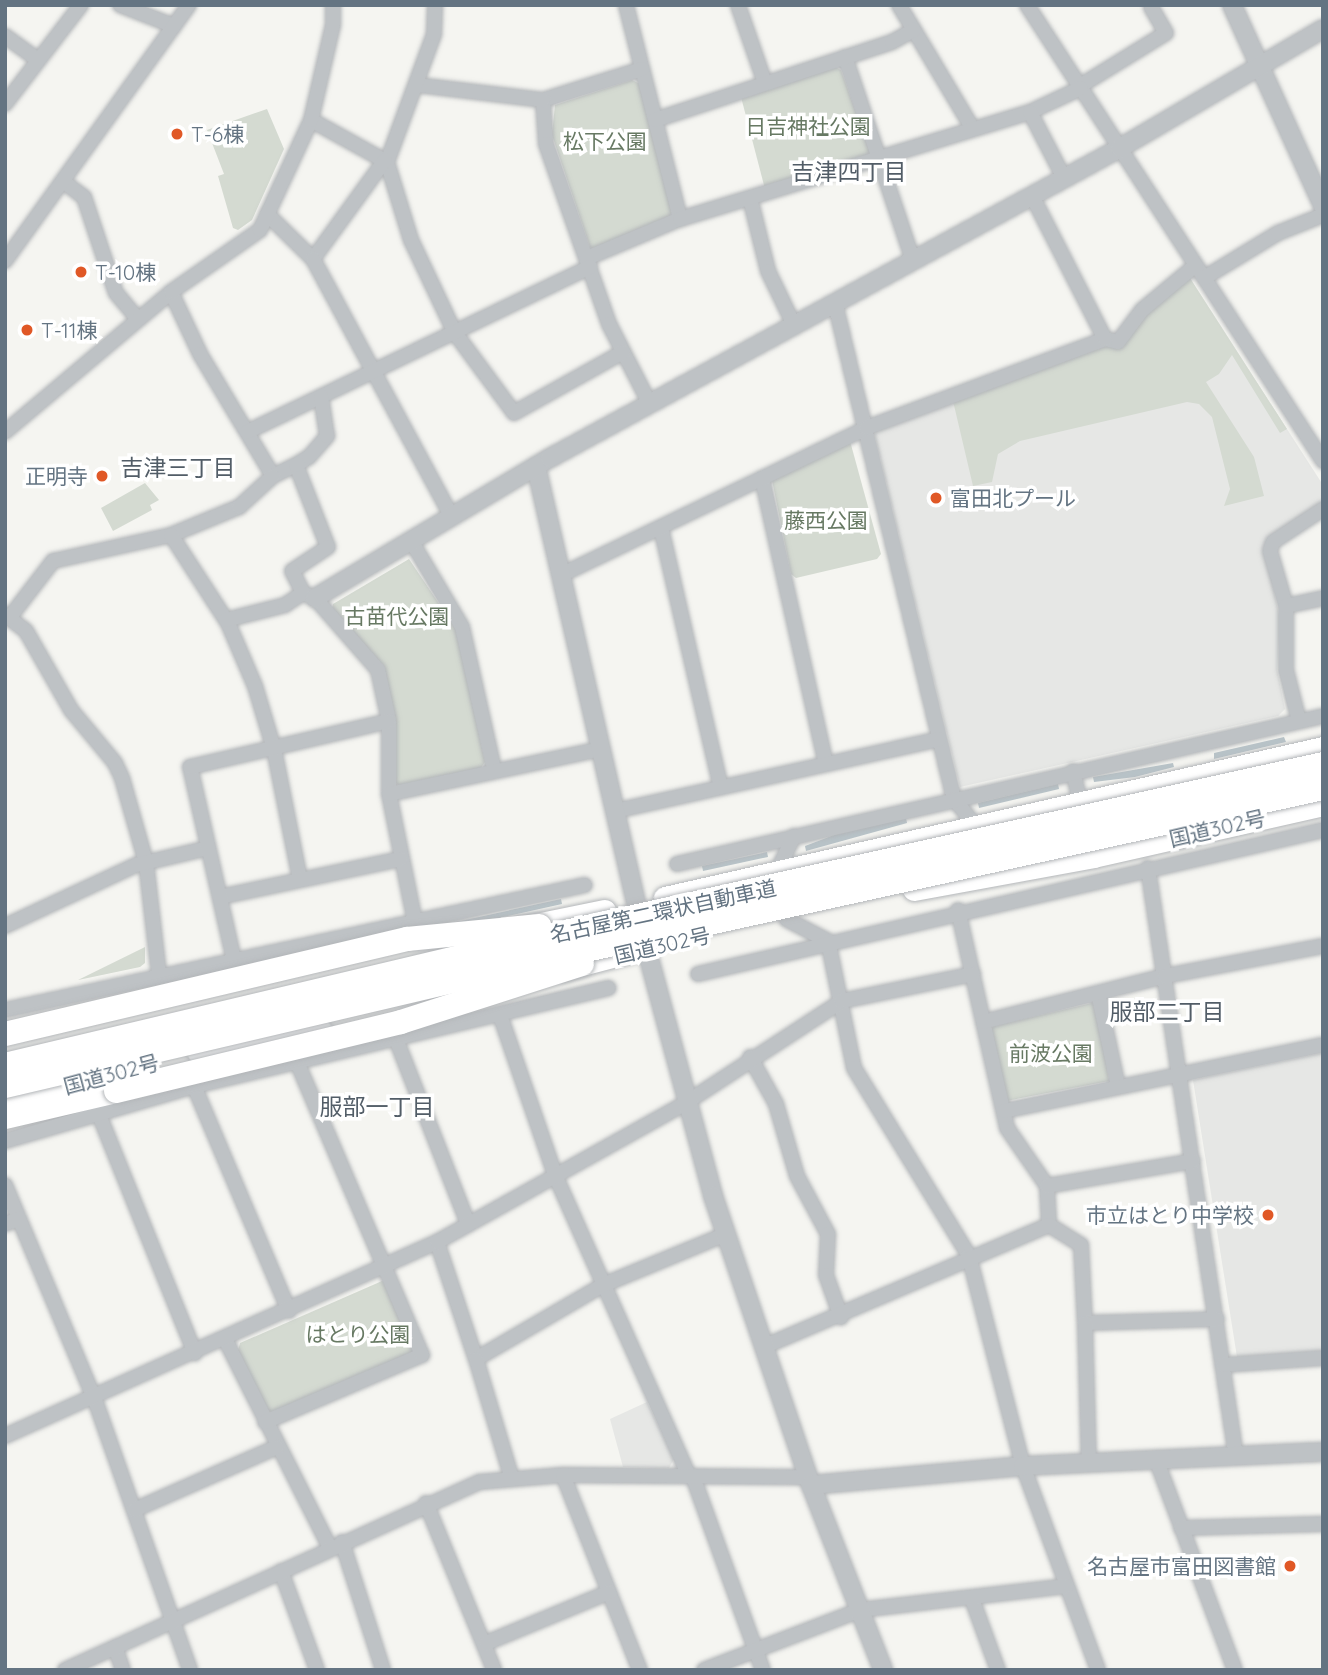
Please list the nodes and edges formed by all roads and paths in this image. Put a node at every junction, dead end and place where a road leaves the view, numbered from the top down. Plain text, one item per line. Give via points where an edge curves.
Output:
1 (81, 5) edge
2 (120, 5) edge
3 (189, 5) edge
4 (333, 5) edge
5 (435, 5) edge
6 (626, 5) edge
7 (738, 5) edge
8 (899, 5) edge
9 (1027, 5) edge
10 (1232, 5) edge
11 (1151, 6) edge
12 (174, 26) junction
13 (1323, 29) edge
14 (914, 30) junction
15 (5, 36) edge
16 (845, 57) junction
17 (37, 59) junction
18 (1259, 66) junction
19 (642, 69) junction
20 (765, 83) junction
21 (417, 85) junction
22 (1080, 87) junction
23 (543, 100) junction
24 (5, 104) edge
25 (1030, 112) junction
26 (311, 120) junction
27 (655, 120) junction
28 (973, 129) junction
29 (1120, 148) junction
30 (878, 159) junction
31 (386, 161) junction
32 (1064, 178) junction
33 (64, 182) junction
34 (1032, 195) junction
35 (750, 198) junction
36 (1323, 206) edge
37 (267, 214) junction
38 (1323, 215) edge
39 (680, 219) junction
40 (313, 259) junction
41 (913, 260) junction
42 (5, 261) edge
43 (588, 263) junction
44 (1196, 265) junction
45 (1204, 278) junction
46 (171, 292) junction
47 (835, 303) junction
48 (138, 319) junction
49 (794, 326) junction
50 (455, 333) junction
51 (1105, 339) junction
52 (623, 352) junction
53 (374, 372) junction
54 (321, 396) junction
55 (650, 404) junction
56 (866, 428) junction
57 (5, 432) edge
58 (247, 432) junction
59 (1323, 461) edge
60 (296, 465) junction
61 (536, 466) junction
62 (273, 476) junction
63 (762, 478) junction
64 (1323, 509) edge
65 (451, 515) junction
66 (660, 528) junction
67 (171, 535) junction
68 (410, 539) junction
69 (561, 575) junction
70 (309, 596) junction
71 (1323, 598) edge
72 (1286, 606) junction
73 (7, 616) edge
74 (226, 620) junction
75 (1323, 716) edge
76 (389, 721) junction
77 (1299, 721) junction
78 (939, 739) junction
79 (1323, 748) edge
80 (274, 749) junction
81 (601, 749) junction
82 (826, 764) junction
83 (1323, 764) edge
84 (494, 769) junction
85 (1073, 771) junction
86 (721, 787) junction
87 (1323, 788) edge
88 (389, 794) junction
89 (954, 799) junction
90 (1080, 803) junction
91 (1323, 804) edge
92 (615, 811) junction
93 (976, 826) junction
94 (1323, 830) edge
95 (794, 836) junction
96 (208, 848) junction
97 (1093, 856) junction
98 (400, 859) junction
99 (146, 862) junction
100 (677, 864) dead end
101 (1148, 868) junction
102 (776, 871) junction
103 (300, 879) junction
104 (585, 885) dead end
105 (220, 897) junction
106 (647, 909) junction
107 (958, 910) junction
108 (786, 919) junction
109 (415, 922) junction
110 (5, 926) edge
111 (397, 926) junction
112 (678, 930) junction
113 (828, 941) junction
114 (437, 943) junction
115 (1323, 946) edge
116 (646, 947) junction
117 (234, 960) junction
118 (698, 974) dead end
119 (973, 974) junction
120 (159, 975) junction
121 (1165, 976) junction
122 (609, 988) dead end
123 (1098, 993) junction
124 (461, 999) junction
125 (842, 1000) junction
126 (500, 1015) junction
127 (6, 1018) edge
128 (984, 1021) junction
129 (438, 1027) junction
130 (51, 1031) junction
131 (396, 1039) junction
132 (5, 1043) edge
133 (1323, 1045) edge
134 (751, 1057) junction
135 (298, 1062) junction
136 (5, 1065) edge
137 (1180, 1073) junction
138 (5, 1086) edge
139 (194, 1086) junction
140 (1118, 1086) junction
141 (5, 1101) edge
142 (687, 1102) junction
143 (1004, 1111) junction
144 (99, 1112) junction
145 (5, 1118) edge
146 (5, 1141) edge
147 (1193, 1161) junction
148 (555, 1175) junction
149 (5, 1185) edge
150 (1047, 1186) junction
151 (12, 1222) edge
152 (468, 1224) junction
153 (1049, 1225) junction
154 (724, 1235) junction
155 (437, 1242) junction
156 (969, 1255) junction
157 (384, 1270) junction
158 (603, 1285) junction
159 (289, 1311) junction
160 (841, 1317) junction
161 (1217, 1320) junction
162 (1085, 1323) junction
163 (225, 1339) junction
164 (763, 1347) junction
165 (195, 1353) junction
166 (1323, 1358) edge
167 (476, 1359) junction
168 (1223, 1365) junction
169 (95, 1399) junction
170 (265, 1422) junction
171 (5, 1436) edge
172 (277, 1447) junction
173 (1323, 1452) edge
174 (1236, 1456) junction
175 (1156, 1460) junction
176 (1089, 1463) junction
177 (1023, 1466) junction
178 (563, 1475) junction
179 (511, 1476) junction
180 (691, 1477) junction
181 (810, 1481) junction
182 (426, 1503) junction
183 (134, 1510) junction
184 (1323, 1524) edge
185 (1181, 1528) junction
186 (336, 1545) junction
187 (281, 1570) junction
188 (1066, 1586) junction
189 (610, 1592) junction
190 (972, 1599) junction
191 (859, 1610) junction
192 (172, 1621) junction
193 (486, 1643) junction
194 (116, 1647) junction
195 (755, 1649) junction
196 (65, 1670) edge
197 (123, 1670) edge
198 (190, 1670) edge
199 (317, 1670) edge
200 (383, 1670) edge
201 (494, 1670) edge
202 (640, 1670) edge
203 (704, 1670) edge
204 (763, 1670) edge
205 (883, 1670) edge
206 (998, 1670) edge
207 (1098, 1670) edge
208 (1235, 1670) edge

1 - 17 street via 49,52
2 - 12 street
3 - 12 street
4 - 26 street via 333,25
5 - 21 street via 434,34
6 - 19 street
7 - 20 street
8 - 14 street
9 - 22 street
10 - 18 street
11 - 22 street via 1166,33
12 - 33 street
13 - 18 street
14 - 16 street
14 - 28 street
15 - 17 street
16 - 20 street
16 - 30 street
17 - 24 street
18 - 29 street
18 - 36 street
19 - 23 street
19 - 27 street
20 - 27 street
21 - 23 street
21 - 31 street
22 - 25 street
22 - 29 street
23 - 43 street via 546,144
25 - 28 street
25 - 32 street
26 - 31 street
26 - 37 street
27 - 39 street
28 - 30 street
29 - 32 street
29 - 44 street
30 - 35 street
30 - 41 street
31 - 40 street
31 - 50 street via 411,240
32 - 34 street
33 - 42 street
33 - 48 street via 84,197 116,293
34 - 41 street
34 - 51 street
35 - 39 street
35 - 49 street via 768,271
37 - 40 street
37 - 46 street via 260,230
38 - 45 street via 1278,233
39 - 43 street
40 - 53 street
41 - 47 street
43 - 50 street
43 - 52 street
44 - 45 street
44 - 51 street via 1142,310 1118,342
45 - 59 street
46 - 48 street
46 - 58 street via 200,354
47 - 49 street
47 - 56 street
48 - 57 street
49 - 55 street
50 - 52 street via 514,413
50 - 53 street
51 - 56 street
52 - 55 street
53 - 54 street
53 - 65 street
54 - 58 street
54 - 60 street via 327,436
55 - 61 street
56 - 63 street
56 - 78 street
58 - 62 street
60 - 62 street
60 - 70 street via 328,547 292,571
61 - 65 street
61 - 69 street
62 - 67 street via 239,507
63 - 66 street
63 - 82 street
64 - 72 street via 1273,542 1270,551
65 - 68 street
66 - 69 street
66 - 86 street
67 - 73 street via 53,561
67 - 74 street
68 - 70 street
68 - 84 street via 462,627
69 - 81 street
70 - 74 street
70 - 76 street via 378,670
71 - 72 street
72 - 77 street via 1286,670
73 - 99 street via 26,631 71,710 115,763
74 - 80 street via 255,686
75 - 77 street
76 - 80 street
76 - 88 street
77 - 85 street
78 - 82 street
78 - 89 street
79 - 90 highway
80 - 96 street via 190,767
80 - 103 street
81 - 84 street
81 - 92 street
82 - 86 street
83 - 106 highway, 名古屋第二環状自動車道, bridge
84 - 88 street
85 - 89 street
85 - 90 street
86 - 92 street
87 - 112 highway, 名古屋第二環状自動車道, bridge
88 - 98 street
89 - 93 street
89 - 95 street
90 - 93 highway
90 - 97 street
91 - 97 highway, 国道302号
92 - 106 street
93 - 102 highway
94 - 101 street
95 - 100 street
95 - 102 street
96 - 99 street
96 - 105 street
97 - 108 highway, 国道302号
98 - 103 street
98 - 109 street
99 - 110 street
99 - 120 street
101 - 107 street
101 - 121 street
102 - 106 highway
103 - 105 street
104 - 109 street
105 - 117 street
106 - 114 highway
106 - 116 street
106 - 127 highway, bridge via 407,939
106 - 136 highway, 名古屋第二環状自動車道, bridge
107 - 113 street
107 - 119 street
108 - 113 street
108 - 116 highway, 国道302号
109 - 111 street
111 - 114 street
111 - 117 street
112 - 138 highway, 名古屋第二環状自動車道, bridge via 179,1042
112 - 145 highway, bridge via 487,998
113 - 118 street
113 - 125 street
114 - 130 highway
115 - 121 street
116 - 124 highway, 国道302号
116 - 142 street
117 - 120 street
119 - 125 street
119 - 128 street
120 - 127 street
121 - 123 street
121 - 137 street
122 - 126 street
123 - 128 street
123 - 140 street
124 - 129 street
124 - 141 highway, 国道302号 via 373,1023 197,1051
125 - 134 street
125 - 156 street via 854,1068
126 - 129 street
126 - 148 street
127 - 130 street
128 - 143 street
129 - 131 street
130 - 132 highway
131 - 135 street
131 - 152 street
133 - 137 street
134 - 142 street
134 - 160 street via 776,1104 797,1176 828,1234 826,1275
135 - 139 street
135 - 157 street
137 - 140 street
137 - 147 street
139 - 144 street
139 - 159 street
140 - 143 street
142 - 148 street
142 - 154 street
143 - 150 street via 1007,1128
144 - 146 street
144 - 165 street
147 - 150 street
147 - 161 street
148 - 152 street
148 - 158 street
149 - 151 street
150 - 153 street
151 - 169 street
152 - 155 street
153 - 156 street
153 - 162 street via 1081,1245
154 - 158 street
154 - 164 street
155 - 157 street
155 - 167 street
156 - 160 street
156 - 177 street
157 - 159 street
157 - 170 street via 422,1355
158 - 167 street
158 - 180 street
159 - 163 street
160 - 164 street
161 - 162 street
161 - 168 street
162 - 176 street
163 - 165 street
163 - 170 street
164 - 181 street
165 - 169 street
166 - 168 street
167 - 179 street
168 - 174 street
169 - 171 street
169 - 183 street
170 - 172 street
172 - 183 street
172 - 186 street
173 - 174 street
174 - 175 street
175 - 176 street
175 - 185 street
176 - 177 street
177 - 181 street
177 - 188 street
178 - 179 street
178 - 180 street
178 - 189 street
179 - 182 street via 479,1482
180 - 181 street
180 - 195 street
181 - 191 street
182 - 186 street
182 - 193 street
183 - 192 street
184 - 185 street
185 - 208 street
186 - 187 street
186 - 200 street
187 - 192 street
187 - 199 street
188 - 190 street
188 - 207 street
189 - 193 street
189 - 202 street
190 - 191 street
190 - 206 street
191 - 195 street
191 - 205 street
192 - 194 street
192 - 198 street
193 - 201 street
194 - 196 street
194 - 197 street
195 - 203 street
195 - 204 street

